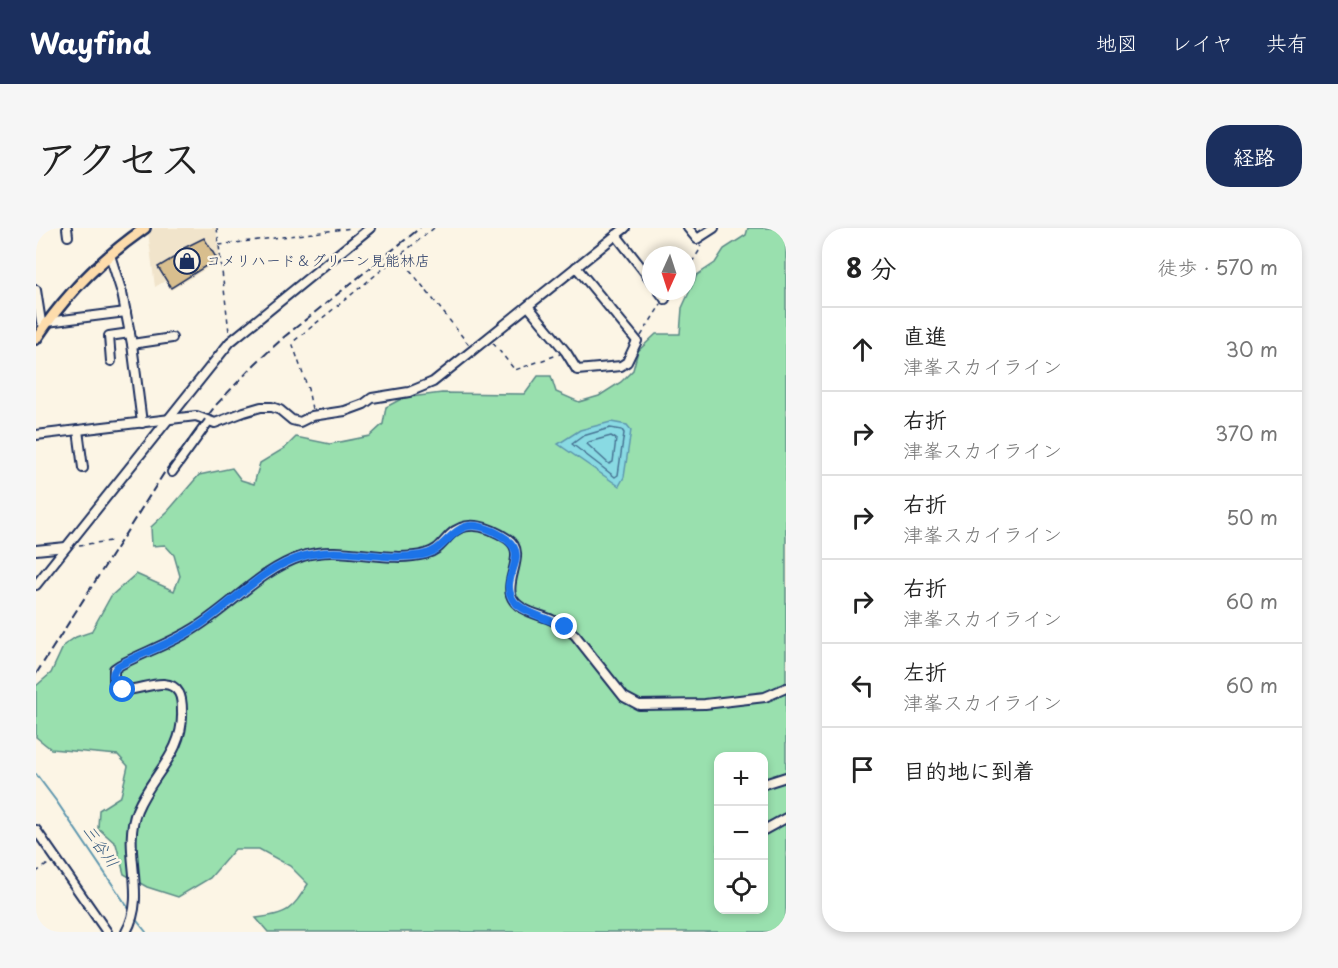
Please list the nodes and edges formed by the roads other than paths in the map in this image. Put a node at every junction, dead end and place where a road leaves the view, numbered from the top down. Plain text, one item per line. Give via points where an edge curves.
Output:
1 (145, 228) edge
2 (370, 228) edge
3 (625, 228) edge
4 (688, 228) edge
5 (714, 228) edge
6 (616, 235) junction
7 (110, 255) junction
8 (576, 267) junction
9 (642, 268) edge
10 (36, 290) edge
11 (528, 306) junction
12 (126, 312) junction
13 (43, 323) edge
14 (130, 333) junction
15 (172, 338) dead end
16 (36, 339) edge
17 (132, 344) junction
18 (111, 361) dead end
19 (168, 420) junction
20 (208, 422) junction
21 (142, 423) junction
22 (78, 430) junction
23 (36, 435) edge
24 (83, 468) dead end
25 (172, 471) dead end
26 (66, 547) junction
27 (36, 550) edge
28 (36, 585) edge
29 (786, 688) edge
30 (786, 777) edge
31 (768, 783) edge
32 (786, 818) edge
33 (768, 828) edge
34 (36, 830) edge
35 (107, 932) edge
36 (126, 932) edge

1 - 7 main road
2 - 19 street via 230,342
3 - 6 street
4 - 5 street via 697,239
6 - 8 street
6 - 9 street
7 - 12 street
7 - 13 main road
8 - 11 street
8 - 11 street via 637,341 627,362 615,368 577,370
10 - 13 street
11 - 20 street via 433,382 409,392 372,398 345,411 300,422 272,407
12 - 13 street
12 - 14 street
13 - 16 main road
14 - 17 street
14 - 18 street via 109,336
15 - 17 street
17 - 21 street
19 - 20 street via 196,416
19 - 21 street
19 - 26 street
20 - 25 street
21 - 22 street
22 - 23 street
22 - 24 street
26 - 27 street
26 - 28 street
29 - 36 street via 765,697 705,704 633,703 575,635 516,603 510,588 515,547 484,527 460,528 438,549 423,555 323,553 283,563 190,632 114,669 113,680 120,689 168,684 178,690 182,702 179,741 138,808 132,826 135,906
30 - 31 street
32 - 33 street
34 - 35 street

